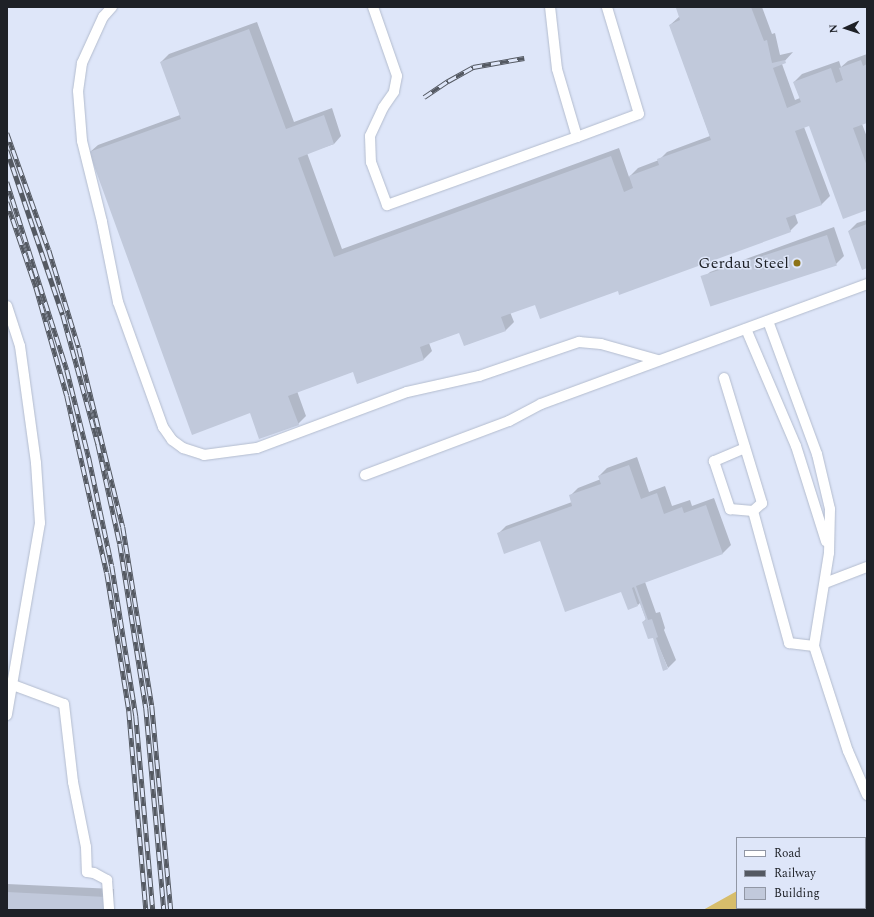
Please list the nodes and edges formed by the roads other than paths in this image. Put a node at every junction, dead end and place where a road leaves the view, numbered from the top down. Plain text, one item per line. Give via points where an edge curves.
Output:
1 (112, 7) edge
2 (373, 7) edge
3 (550, 7) edge
4 (607, 7) edge
5 (577, 137) junction
6 (867, 284) edge
7 (7, 306) edge
8 (768, 321) junction
9 (746, 329) junction
10 (658, 360) junction
11 (724, 378) dead end
12 (745, 448) junction
13 (365, 475) dead end
14 (753, 511) junction
15 (829, 553) junction
16 (867, 567) edge
17 (825, 583) junction
18 (814, 646) junction
19 (13, 685) junction
20 (7, 714) edge
21 (867, 795) edge
22 (109, 910) edge

1 - 10 lane via 103,17 82,63 78,91 82,141 118,302 161,421 172,440 183,448 204,455 256,448 407,392 479,376 579,342 601,344
2 - 5 lane via 397,76 394,92 370,136 371,162 387,205
3 - 5 lane via 557,69
4 - 5 lane via 639,114
6 - 8 lane
7 - 19 lane via 20,346 36,463 40,523
8 - 9 lane
8 - 15 lane via 817,454 830,509
9 - 10 lane
9 - 15 lane via 796,446 817,507
10 - 13 lane via 541,404 509,421
11 - 12 lane
12 - 14 lane via 762,503
12 - 14 lane via 714,461 730,509
14 - 18 lane via 789,643
15 - 17 lane
16 - 17 lane
17 - 18 lane
18 - 21 lane via 848,751
19 - 20 lane
19 - 22 lane via 64,704 73,782 86,847 87,872 107,880

